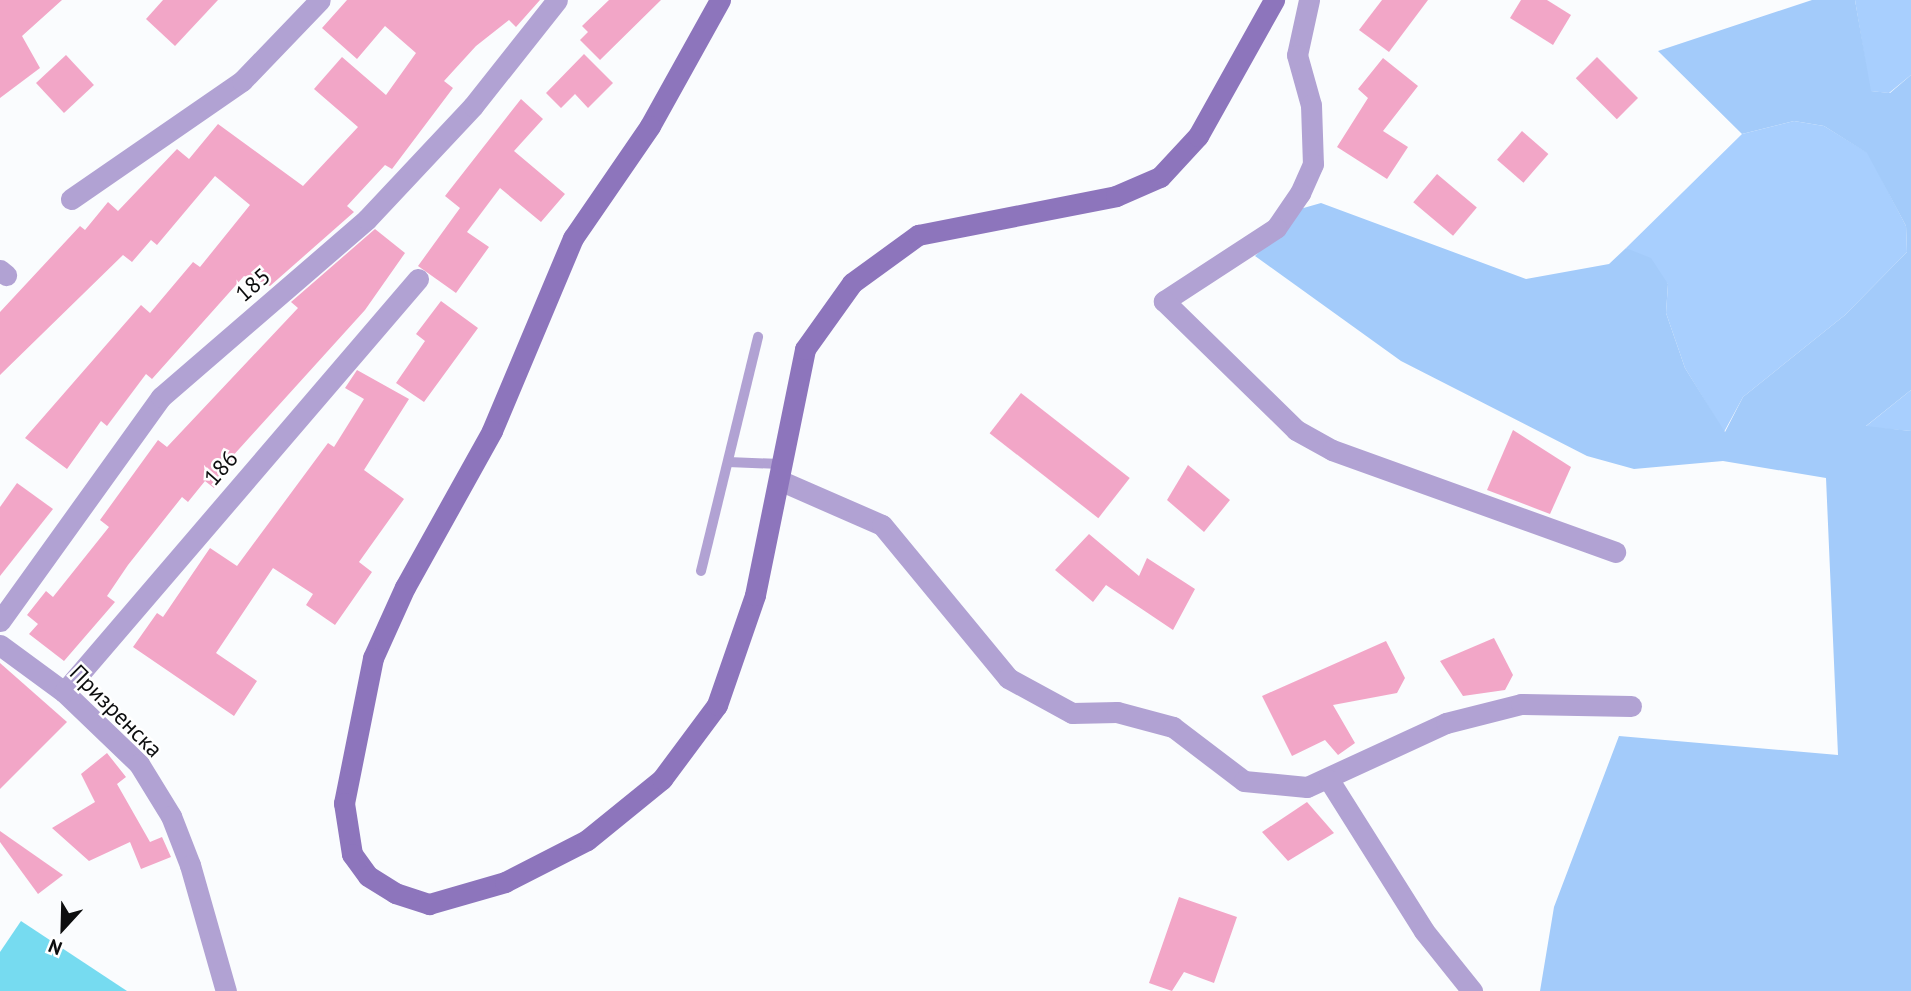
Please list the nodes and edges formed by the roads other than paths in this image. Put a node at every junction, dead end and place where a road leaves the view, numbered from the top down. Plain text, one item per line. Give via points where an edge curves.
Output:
1 (320, 0) edge
2 (557, 0) edge
3 (720, 0) edge
4 (1274, 0) edge
5 (1309, 0) edge
6 (71, 199) dead end
7 (418, 279) dead end
8 (758, 338) dead end
9 (729, 462) junction
10 (780, 472) junction
11 (1615, 552) dead end
12 (701, 571) dead end
13 (0, 621) edge
14 (0, 645) edge
15 (64, 692) junction
16 (1631, 706) dead end
17 (1329, 780) junction
18 (226, 991) edge
19 (1472, 991) edge

1 - 6 street via 242,81
2 - 13 street, 185 via 473,106 367,219 161,397
3 - 10 main road via 650,126 573,237 492,431 405,587 373,658 344,803 352,854 368,876 429,904 460,899 587,840 662,779 717,705 755,595
4 - 10 main road via 1198,136 1160,177 1116,196 918,235 852,283 805,349
5 - 11 street via 1297,55 1311,105 1313,164 1300,193 1276,228 1164,301 1296,430 1332,450
7 - 15 street, 186
8 - 9 lane
9 - 10 lane
9 - 12 lane
10 - 17 street via 882,525 1008,678 1047,703 1072,713 1148,717 1173,727 1244,781 1307,787
14 - 15 street, Призренска
15 - 18 street, Призренска via 139,764 171,816
16 - 17 street via 1521,704 1446,723
17 - 19 street via 1424,931

